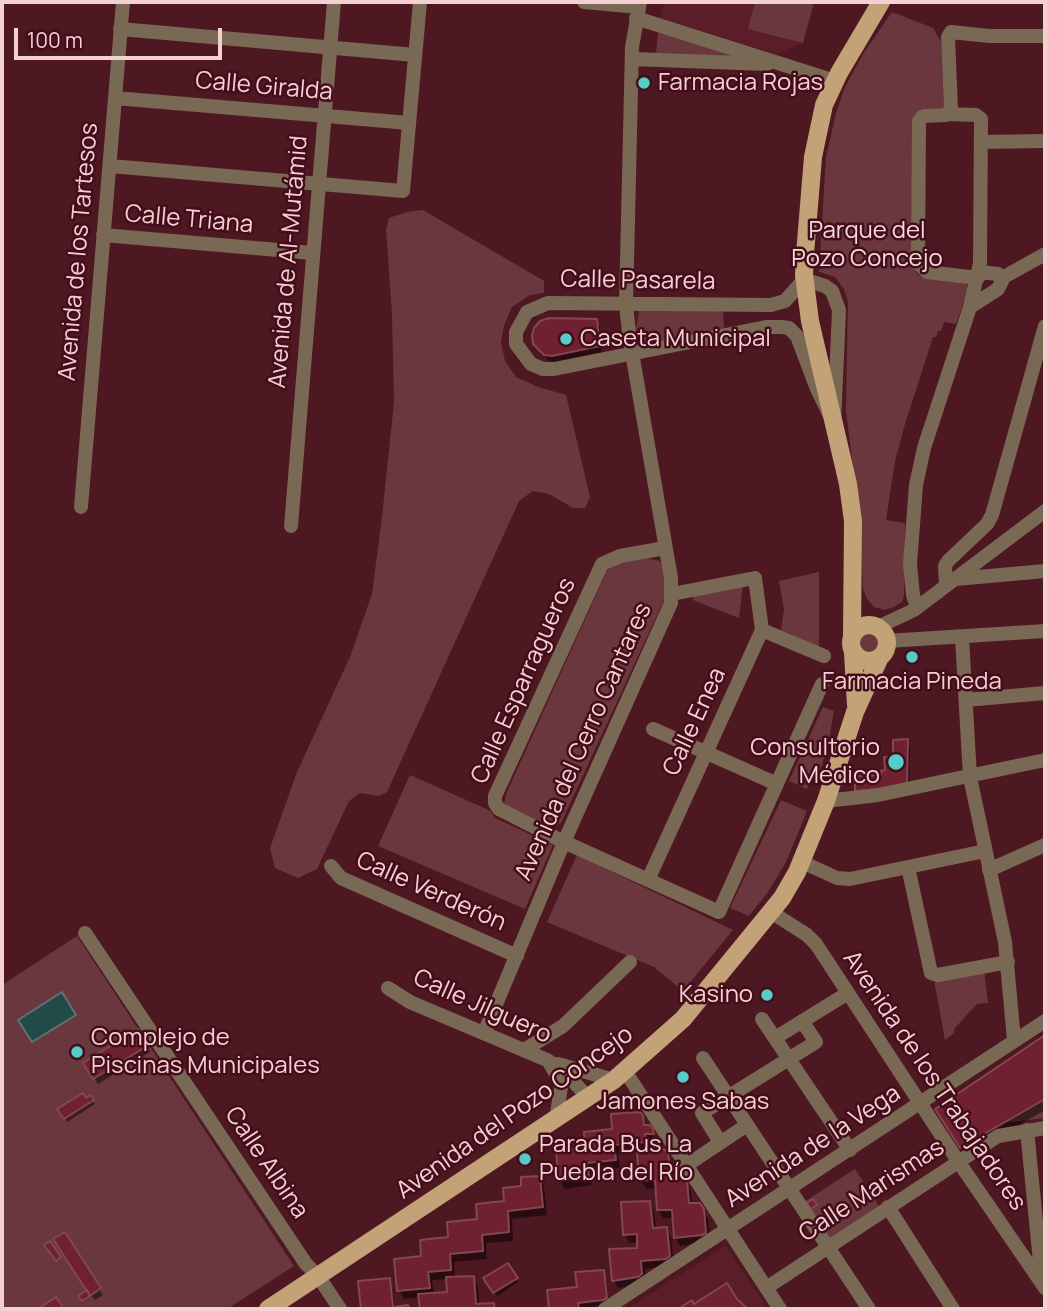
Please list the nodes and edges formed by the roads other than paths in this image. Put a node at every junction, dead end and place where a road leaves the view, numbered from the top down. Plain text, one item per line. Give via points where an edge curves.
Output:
1 (123, 2) edge
2 (334, 2) edge
3 (419, 2) edge
4 (584, 2) edge
5 (881, 2) edge
6 (638, 9) edge
7 (120, 29) junction
8 (1045, 36) edge
9 (330, 47) junction
10 (415, 55) junction
11 (632, 60) junction
12 (786, 65) junction
13 (835, 81) junction
14 (115, 97) junction
15 (948, 114) junction
16 (324, 115) junction
17 (409, 123) junction
18 (1045, 141) edge
19 (981, 142) junction
20 (110, 166) junction
21 (319, 183) junction
22 (103, 235) junction
23 (806, 246) junction
24 (313, 253) junction
25 (1045, 254) edge
26 (978, 275) junction
27 (1002, 278) junction
28 (805, 282) junction
29 (791, 294) junction
30 (626, 304) junction
31 (970, 307) junction
32 (1045, 326) edge
33 (632, 353) junction
34 (834, 424) junction
35 (81, 507) dead end
36 (1045, 512) edge
37 (291, 526) dead end
38 (665, 548) junction
39 (1045, 571) edge
40 (949, 582) junction
41 (854, 585) junction
42 (672, 594) junction
43 (915, 608) junction
44 (762, 630) junction
45 (1045, 631) edge
46 (880, 637) junction
47 (962, 638) junction
48 (853, 644) junction
49 (824, 656) dead end
50 (822, 684) dead end
51 (1045, 693) edge
52 (966, 700) junction
53 (855, 712) junction
54 (653, 729) dead end
55 (705, 752) junction
56 (1045, 760) edge
57 (970, 777) junction
58 (777, 784) junction
59 (826, 801) junction
60 (564, 842) junction
61 (1045, 845) edge
62 (985, 851) junction
63 (802, 862) junction
64 (331, 866) dead end
65 (908, 867) junction
66 (989, 870) junction
67 (648, 880) junction
68 (771, 912) junction
69 (85, 933) dead end
70 (517, 956) junction
71 (630, 961) dead end
72 (1008, 962) junction
73 (388, 988) dead end
74 (848, 993) junction
75 (762, 1019) dead end
76 (802, 1021) junction
77 (1045, 1021) edge
78 (484, 1032) junction
79 (775, 1038) junction
80 (1014, 1040) junction
81 (524, 1050) junction
82 (703, 1058) dead end
83 (789, 1059) junction
84 (547, 1060) junction
85 (620, 1076) junction
86 (728, 1097) junction
87 (588, 1098) junction
88 (921, 1104) junction
89 (556, 1120) junction
90 (747, 1125) junction
91 (1045, 1128) edge
92 (1027, 1130) junction
93 (720, 1142) junction
94 (850, 1150) junction
95 (958, 1161) junction
96 (687, 1165) junction
97 (789, 1189) junction
98 (888, 1207) junction
99 (727, 1229) junction
100 (828, 1247) junction
101 (318, 1276) junction
102 (1044, 1286) edge
103 (766, 1288) junction
104 (268, 1309) edge
105 (340, 1309) edge
106 (605, 1309) edge
107 (780, 1309) edge
108 (869, 1309) edge
109 (953, 1309) edge

1 - 7 street, Avenida de los Tartesos
2 - 9 street, Avenida de Al-Mutámid
3 - 10 street
4 - 6 street
5 - 13 main road, Avenida del Pozo Concejo
6 - 11 street, Avenida del Cerro Cantares
6 - 12 street
7 - 9 street
7 - 14 street, Avenida de los Tartesos
8 - 15 street via 950,33
9 - 10 street
9 - 16 street, Avenida de Al-Mutámid
10 - 17 street
11 - 12 street
11 - 30 street, Avenida del Cerro Cantares
12 - 13 street
13 - 23 main road, Avenida del Pozo Concejo via 817,133
14 - 16 street, Calle Giralda
14 - 20 street, Avenida de los Tartesos
15 - 19 street via 978,116
15 - 26 street via 923,116 919,121 918,264 927,272
16 - 17 street, Calle Giralda
16 - 21 street, Avenida de Al-Mutámid
17 - 21 street via 403,191
18 - 19 street
19 - 26 street
20 - 21 street
20 - 22 street, Avenida de los Tartesos
21 - 24 street, Avenida de Al-Mutámid
22 - 24 street, Calle Triana
22 - 35 street, Avenida de los Tartesos
23 - 28 main road, Avenida del Pozo Concejo
23 - 29 street
24 - 37 street, Avenida de Al-Mutámid
25 - 27 street
26 - 27 street
26 - 31 street
27 - 31 street via 998,289
28 - 29 street, Calle Pasarela
28 - 34 main road, Avenida del Pozo Concejo
28 - 34 street via 825,286 837,299
29 - 30 street, Calle Pasarela via 771,305
30 - 33 street, Avenida del Cerro Cantares
30 - 33 street, Calle Pasarela via 537,306 521,321 516,344 531,364 543,369
31 - 43 street via 916,485 910,564
32 - 40 street via 992,515 948,561
33 - 34 street, Calle Pasarela via 766,327 789,328 797,336
33 - 38 street, Avenida del Cerro Cantares
34 - 41 main road, Avenida del Pozo Concejo via 852,513
36 - 40 street
38 - 42 street, Avenida del Cerro Cantares
38 - 60 street, Calle Esparragueros via 602,564 495,796 499,809
39 - 40 street
40 - 43 street
41 - 46 main road via 859,605
41 - 48 main road, Avenida del Pozo Concejo
42 - 44 street via 755,578
42 - 60 street, Avenida del Cerro Cantares
43 - 46 street
44 - 49 street
44 - 55 street, Calle Enea
45 - 47 street
46 - 47 street
46 - 48 main road via 861,626
46 - 48 main road via 869,661 863,660
46 - 53 main road, Avenida del Pozo Concejo
47 - 52 street
48 - 53 main road, Avenida del Pozo Concejo
50 - 58 street
51 - 52 street
52 - 57 street
53 - 59 main road, Avenida del Pozo Concejo
54 - 55 street
55 - 58 street
55 - 67 street, Calle Enea
56 - 57 street
57 - 59 street
57 - 62 street
58 - 67 street via 719,912
59 - 63 main road, Avenida del Pozo Concejo
60 - 67 street
60 - 70 street, Avenida del Cerro Cantares
61 - 66 street
62 - 65 street
62 - 66 street
63 - 65 street via 844,879
63 - 68 main road, Avenida del Pozo Concejo
64 - 70 street, Calle Verderón via 341,878
65 - 72 street via 931,973
66 - 72 street
68 - 74 street, Avenida de los Trabajadores via 812,939
68 - 85 main road, Avenida del Pozo Concejo via 695,1006
69 - 101 street, Calle Albina
70 - 78 street, Avenida del Cerro Cantares
71 - 81 street via 563,1026
72 - 80 street
73 - 78 street, Calle Jilguero via 403,999
74 - 76 street
74 - 88 street, Avenida de los Trabajadores
75 - 79 street
76 - 79 street
76 - 83 street via 816,1042
77 - 80 street, Avenida de la Vega
78 - 81 street, Calle Jilguero
79 - 83 street
80 - 88 street, Avenida de la Vega
81 - 84 street, Calle Jilguero
82 - 86 street
83 - 86 street
83 - 94 street
84 - 85 street
84 - 87 street, Calle Jilguero
84 - 89 street via 561,1087
85 - 87 main road, Avenida del Pozo Concejo
85 - 96 street
86 - 90 street
86 - 93 street via 702,1113
87 - 89 main road, Avenida del Pozo Concejo
88 - 94 street, Avenida de la Vega
88 - 95 street, Avenida de los Trabajadores
89 - 101 main road, Avenida del Pozo Concejo
90 - 93 street
90 - 97 street
91 - 92 street, Calle Marismas
92 - 95 street, Calle Marismas via 1003,1133
92 - 102 street
93 - 96 street
94 - 97 street, Avenida de la Vega
95 - 98 street, Calle Marismas
95 - 102 street, Avenida de los Trabajadores
96 - 99 street
97 - 99 street, Avenida de la Vega
97 - 100 street
98 - 100 street, Calle Marismas
98 - 109 street
99 - 103 street
99 - 106 street, Avenida de la Vega
100 - 103 street, Calle Marismas
100 - 108 street
101 - 104 main road, Avenida del Pozo Concejo
101 - 105 street, Calle Albina
103 - 107 street

